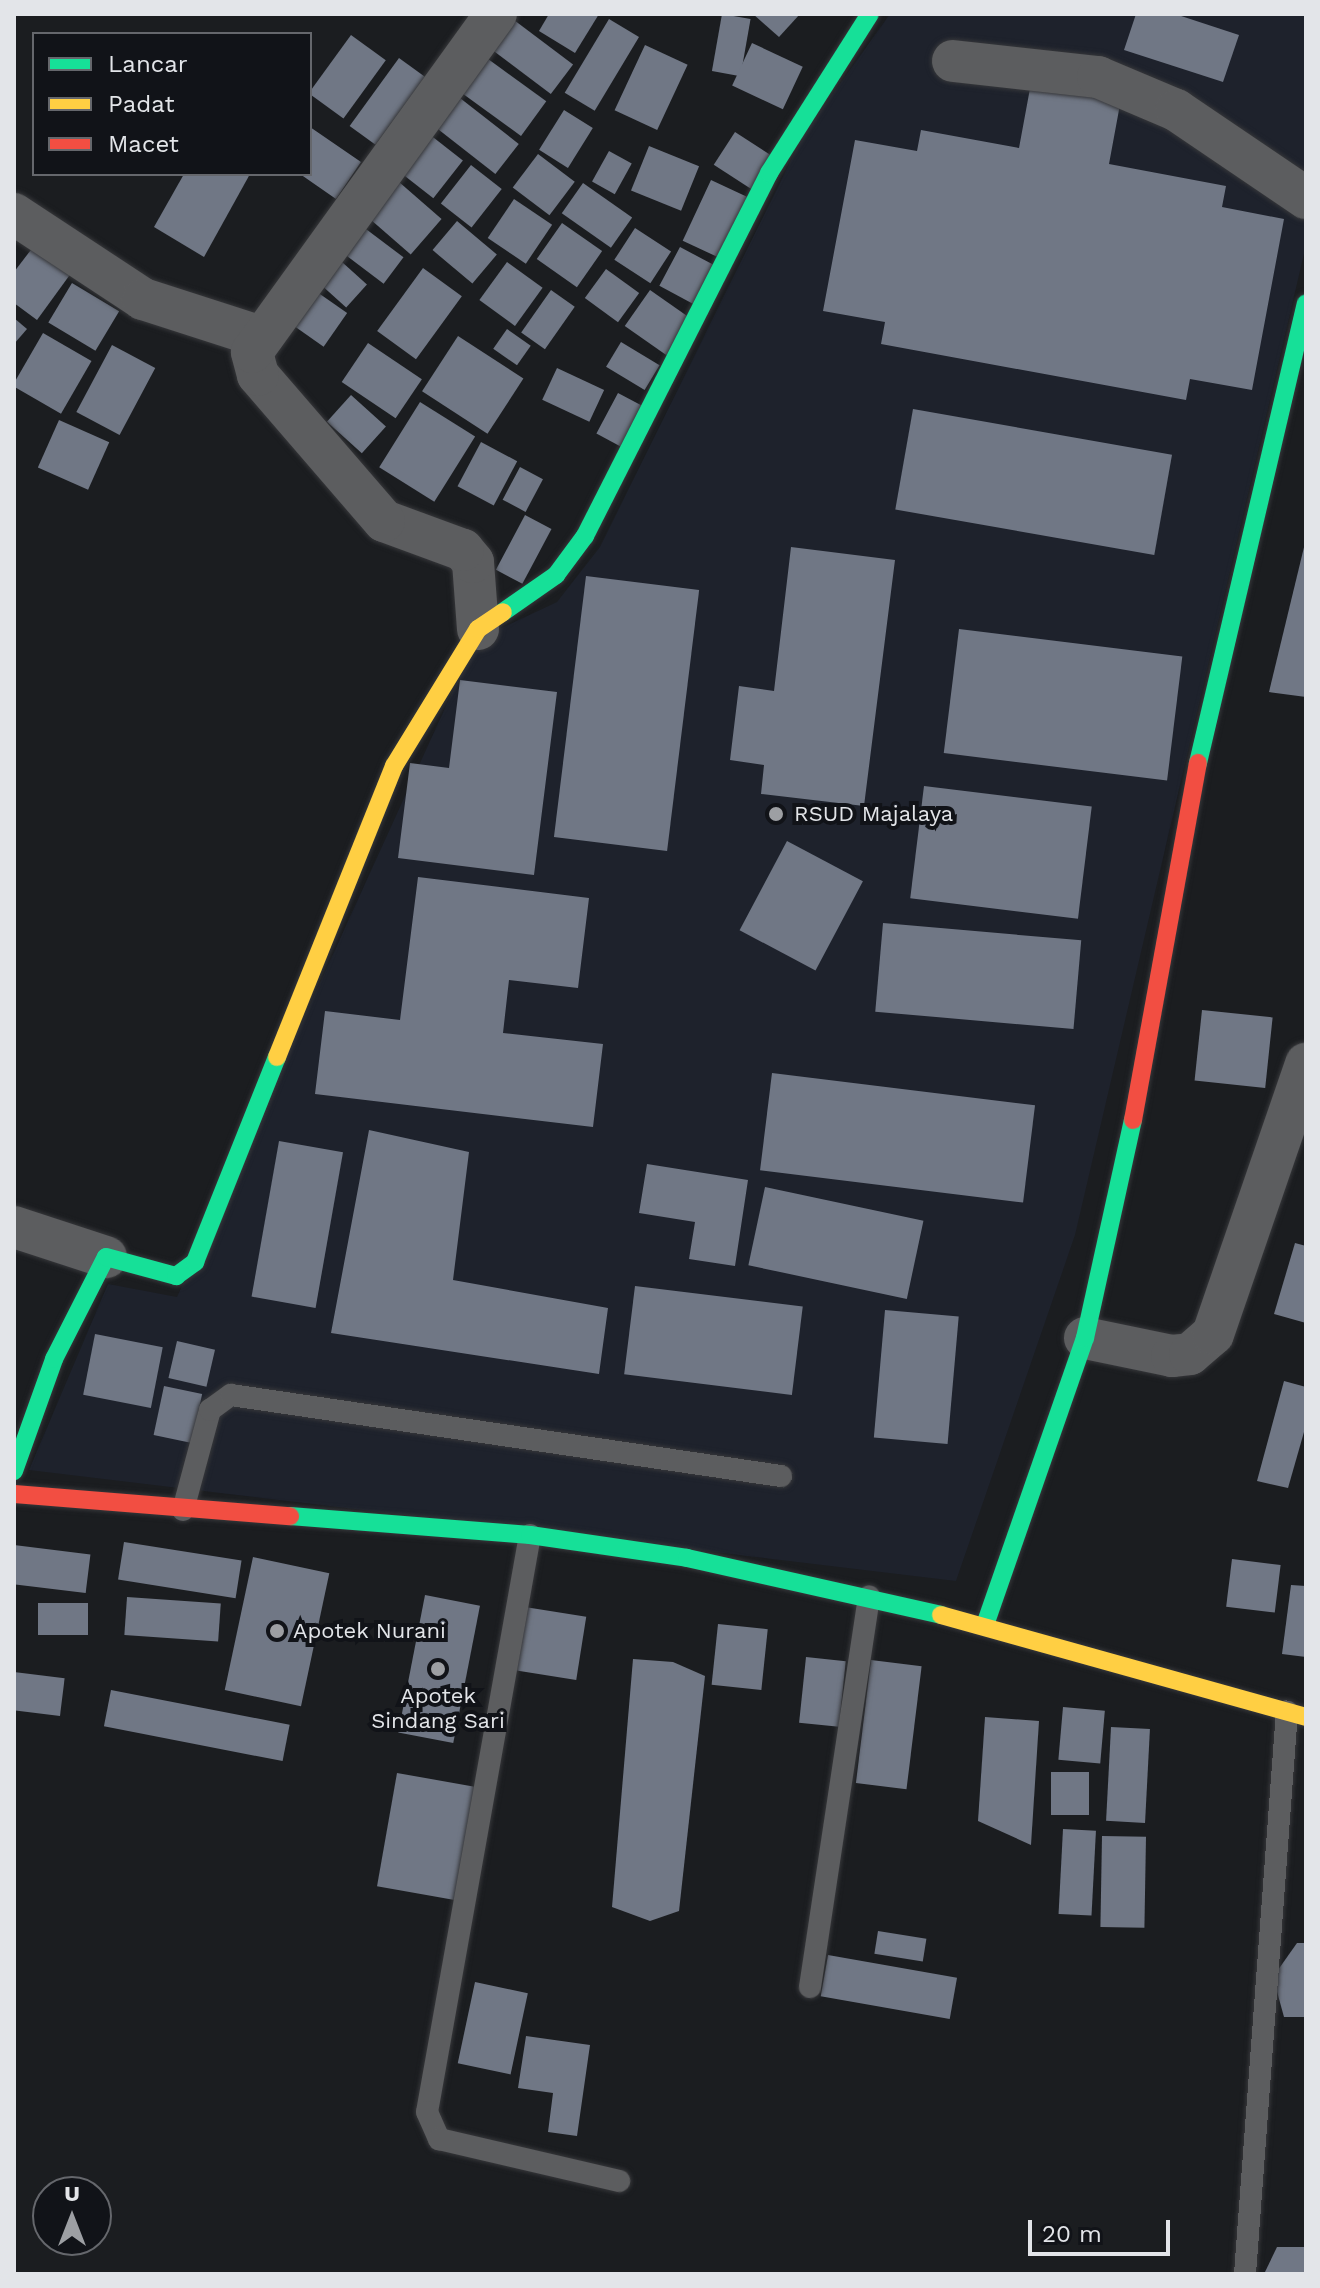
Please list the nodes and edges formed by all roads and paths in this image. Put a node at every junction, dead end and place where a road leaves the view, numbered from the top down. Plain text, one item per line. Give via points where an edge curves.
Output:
1 (496, 14) edge
2 (870, 14) edge
3 (953, 61) dead end
4 (1306, 198) edge
5 (14, 214) edge
6 (1306, 304) edge
7 (258, 336) junction
8 (478, 629) junction
9 (1306, 1064) edge
10 (14, 1227) edge
11 (106, 1257) junction
12 (1085, 1338) junction
13 (14, 1471) edge
14 (781, 1476) dead end
15 (14, 1494) edge
16 (183, 1510) junction
17 (530, 1535) junction
18 (869, 1596) junction
19 (985, 1625) junction
20 (1296, 1714) edge
21 (810, 1987) dead end
22 (619, 2181) dead end
23 (1245, 2274) edge

1 - 7 street
2 - 8 street via 769,173 585,536 556,575
3 - 4 street via 1098,77 1176,110
5 - 7 street via 143,299
6 - 12 street via 1205,725 1141,1082
7 - 8 street via 252,352 258,375 384,521 463,550 473,562
8 - 11 street via 394,766 195,1262 176,1276
9 - 12 street via 1213,1334 1190,1354 1172,1356
10 - 11 street
11 - 13 street via 54,1359
12 - 19 street
14 - 16 lane via 231,1395 210,1410
15 - 16 street
16 - 17 street
17 - 18 street
17 - 22 lane via 427,2112 439,2139
18 - 19 street
18 - 21 lane
19 - 20 street
20 - 23 lane

